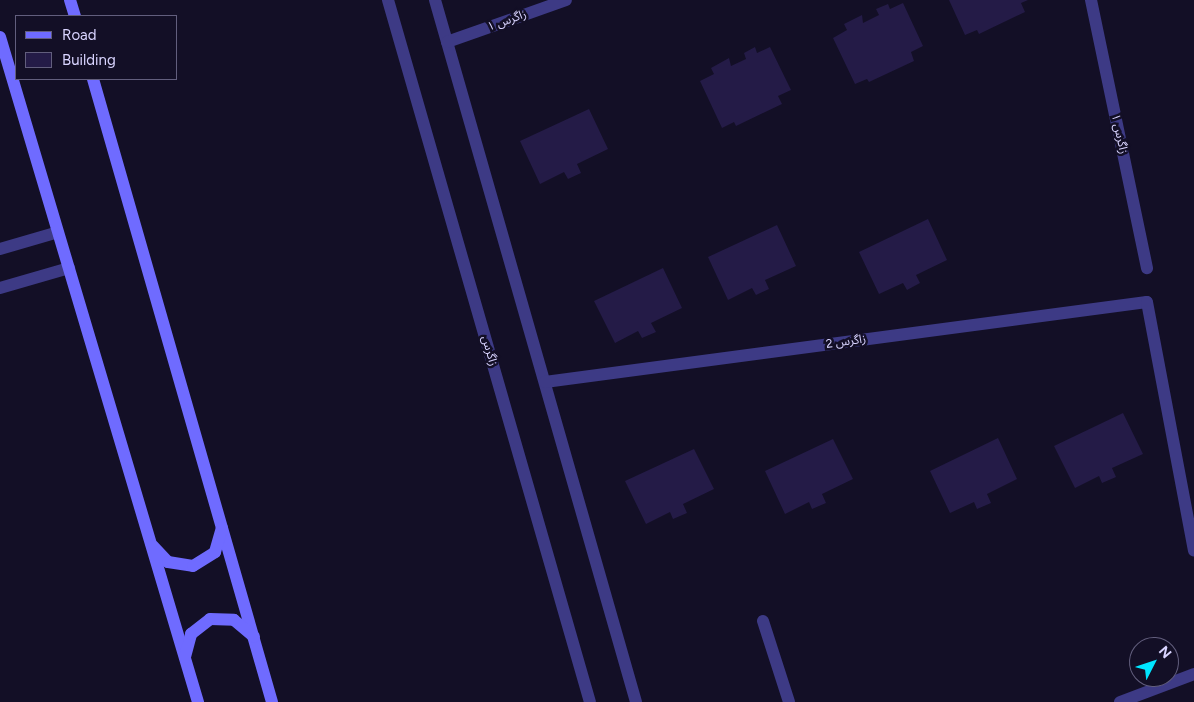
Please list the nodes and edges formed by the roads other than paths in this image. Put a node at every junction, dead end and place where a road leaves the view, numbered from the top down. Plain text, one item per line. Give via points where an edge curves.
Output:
1 (70, 0) edge
2 (388, 0) edge
3 (435, 0) edge
4 (566, 0) edge
5 (1091, 0) edge
6 (75, 15) edge
7 (0, 37) edge
8 (447, 42) junction
9 (93, 80) edge
10 (58, 232) junction
11 (0, 249) edge
12 (69, 268) junction
13 (1147, 268) dead end
14 (0, 288) edge
15 (544, 382) junction
16 (222, 528) junction
17 (151, 544) junction
18 (1194, 551) edge
19 (763, 620) dead end
20 (254, 636) junction
21 (185, 658) junction
22 (1194, 674) edge
23 (198, 702) edge
24 (272, 702) edge
25 (590, 702) edge
26 (636, 702) edge
27 (789, 702) edge
28 (1120, 702) edge

1 - 6 street
2 - 25 street, زاگرس
3 - 8 street
4 - 8 street, زاگرس ۱
5 - 13 street, زاگرس ۱
7 - 10 street
8 - 15 street
9 - 16 street
10 - 11 street
10 - 12 street
12 - 14 street
12 - 17 street
15 - 18 street, زاگرس 2 via 1147,302
15 - 26 street
16 - 17 street via 215,552 193,566 168,562
16 - 20 street
17 - 21 street
19 - 27 street
20 - 21 street via 234,620 210,619 190,634
20 - 24 street
21 - 23 street
22 - 28 street

